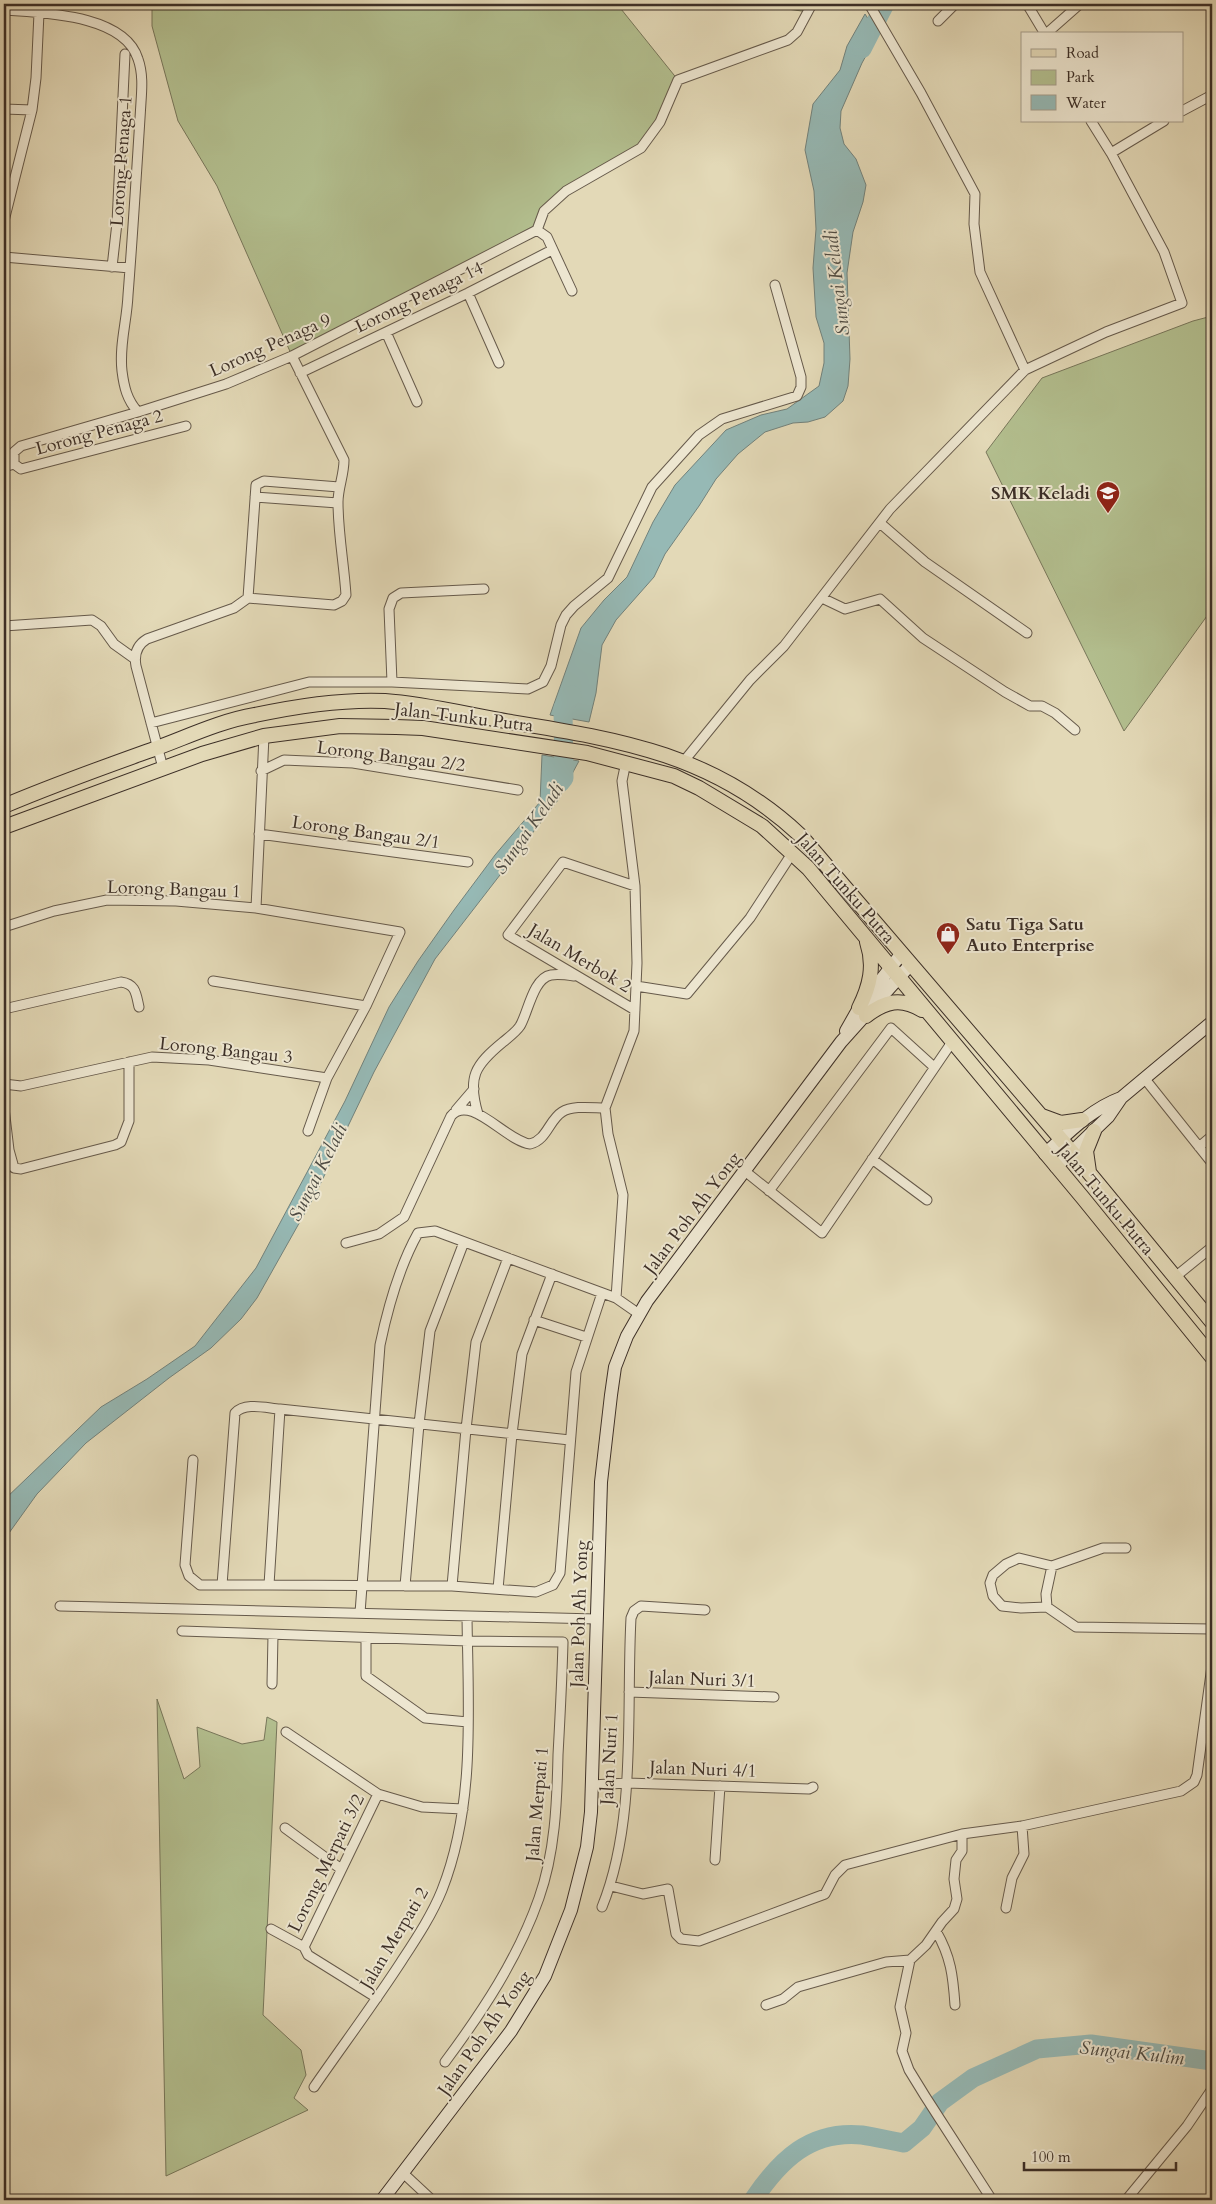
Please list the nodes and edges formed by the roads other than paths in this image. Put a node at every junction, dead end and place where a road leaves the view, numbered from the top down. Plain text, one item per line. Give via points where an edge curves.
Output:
1 (812, 4) edge
2 (869, 4) edge
3 (955, 4) edge
4 (1026, 4) edge
5 (1080, 4) edge
6 (4, 10) edge
7 (39, 13) junction
8 (938, 21) dead end
9 (1045, 32) edge
10 (1048, 32) edge
11 (125, 54) dead end
12 (1212, 95) edge
13 (4, 109) edge
14 (32, 110) junction
15 (1184, 110) edge
16 (1092, 122) edge
17 (1162, 122) edge
18 (1111, 153) junction
19 (4, 221) edge
20 (537, 230) junction
21 (552, 250) junction
22 (4, 257) edge
23 (112, 267) junction
24 (130, 268) junction
25 (775, 285) dead end
26 (572, 291) dead end
27 (468, 293) junction
28 (386, 332) junction
29 (292, 356) junction
30 (499, 362) dead end
31 (1025, 370) junction
32 (300, 373) junction
33 (417, 402) dead end
34 (138, 412) junction
35 (186, 426) dead end
36 (4, 467) edge
37 (17, 467) junction
38 (339, 487) junction
39 (255, 497) junction
40 (338, 503) junction
41 (880, 523) junction
42 (484, 589) dead end
43 (248, 598) junction
44 (822, 598) junction
45 (4, 626) edge
46 (1027, 633) dead end
47 (135, 659) junction
48 (392, 682) junction
49 (151, 723) junction
50 (1074, 730) dead end
51 (264, 736) junction
52 (157, 748) junction
53 (684, 761) junction
54 (626, 762) junction
55 (163, 768) junction
56 (261, 771) junction
57 (518, 790) dead end
58 (4, 806) edge
59 (4, 827) edge
60 (259, 834) junction
61 (793, 852) junction
62 (468, 862) dead end
63 (635, 886) junction
64 (256, 908) junction
65 (852, 922) junction
66 (4, 927) edge
67 (906, 958) junction
68 (894, 972) junction
69 (576, 976) junction
70 (213, 981) dead end
71 (636, 986) junction
72 (366, 1006) junction
73 (139, 1007) dead end
74 (4, 1009) edge
75 (635, 1010) junction
76 (863, 1012) junction
77 (927, 1012) junction
78 (1212, 1022) edge
79 (952, 1042) junction
80 (129, 1062) junction
81 (934, 1067) junction
82 (327, 1078) junction
83 (1144, 1080) junction
84 (4, 1084) edge
85 (474, 1089) junction
86 (1121, 1098) junction
87 (4, 1108) edge
88 (605, 1108) junction
89 (1034, 1109) junction
90 (455, 1110) junction
91 (478, 1114) junction
92 (1082, 1120) junction
93 (308, 1131) dead end
94 (1094, 1131) junction
95 (1212, 1136) edge
96 (1060, 1140) junction
97 (1199, 1147) junction
98 (1072, 1152) junction
99 (1045, 1154) junction
100 (872, 1159) junction
101 (1212, 1163) edge
102 (1056, 1167) junction
103 (746, 1172) junction
104 (1089, 1173) junction
105 (769, 1191) junction
106 (927, 1200) dead end
107 (464, 1242) junction
108 (346, 1243) dead end
109 (1212, 1247) edge
110 (508, 1258) junction
111 (552, 1274) junction
112 (1175, 1277) junction
113 (602, 1293) junction
114 (616, 1298) junction
115 (639, 1314) junction
116 (534, 1320) junction
117 (1212, 1322) edge
118 (586, 1337) junction
119 (1212, 1358) edge
120 (280, 1409) junction
121 (374, 1419) junction
122 (419, 1424) junction
123 (466, 1429) junction
124 (512, 1434) junction
125 (570, 1440) junction
126 (193, 1460) dead end
127 (1126, 1548) dead end
128 (1052, 1566) junction
129 (222, 1585) junction
130 (269, 1585) junction
131 (362, 1586) junction
132 (405, 1586) junction
133 (452, 1586) junction
134 (498, 1590) junction
135 (60, 1606) dead end
136 (1047, 1607) junction
137 (705, 1610) dead end
138 (360, 1613) junction
139 (467, 1616) junction
140 (596, 1619) junction
141 (1212, 1629) edge
142 (182, 1631) dead end
143 (273, 1634) junction
144 (366, 1638) junction
145 (468, 1641) junction
146 (1212, 1666) edge
147 (272, 1684) dead end
148 (629, 1692) junction
149 (774, 1697) dead end
150 (468, 1722) junction
151 (286, 1732) dead end
152 (627, 1783) junction
153 (592, 1785) junction
154 (720, 1786) junction
155 (813, 1787) dead end
156 (378, 1794) junction
157 (463, 1809) junction
158 (1022, 1826) junction
159 (285, 1828) dead end
160 (962, 1834) junction
161 (715, 1860) dead end
162 (341, 1869) junction
163 (611, 1886) junction
164 (602, 1908) dead end
165 (1006, 1908) dead end
166 (271, 1929) dead end
167 (936, 1932) junction
168 (304, 1947) junction
169 (910, 1960) junction
170 (377, 1998) junction
171 (766, 2005) dead end
172 (955, 2005) dead end
173 (445, 2062) dead end
174 (314, 2086) dead end
175 (1211, 2091) edge
176 (403, 2173) junction
177 (382, 2200) edge
178 (432, 2200) edge
179 (992, 2200) edge
180 (1126, 2200) edge

1 - 20 street via 788,40 678,80 660,122 641,148 566,191 544,211
2 - 31 street via 975,194 974,224 980,272
3 - 8 street
4 - 9 street
5 - 10 street
6 - 7 street, Lorong Penaga 1
7 - 14 street
7 - 24 street, Lorong Penaga 1 via 87,20 107,28 130,43 138,60 142,81
11 - 23 street
12 - 15 street
13 - 14 street
14 - 19 street
16 - 18 street
17 - 18 street
18 - 31 street via 1164,252 1182,303 1106,332
20 - 21 street via 547,238
20 - 29 street, Lorong Penaga 9
21 - 26 street
21 - 27 street, Lorong Penaga 14
22 - 23 street
23 - 24 street
24 - 34 street, Lorong Penaga 1 via 122,369 126,393
25 - 48 street via 801,377 797,396 722,419 699,435 652,487 608,578 566,615 543,682 528,689
27 - 28 street, Lorong Penaga 14
27 - 30 street
28 - 32 street, Lorong Penaga 14
28 - 33 street
29 - 32 street
29 - 34 street, Lorong Penaga 9 via 226,384
31 - 41 street
32 - 38 street via 344,460
34 - 37 street, Lorong Penaga 9 via 21,446 14,452
35 - 37 street, Lorong Penaga 2
36 - 37 street, Lorong Penaga 2
38 - 39 street via 264,481 256,485
38 - 40 street
39 - 40 street
39 - 43 street
40 - 43 street via 346,595 342,601 334,605
41 - 44 street
41 - 46 street via 925,562
42 - 48 street via 400,593 393,598 389,609
43 - 47 street via 234,608 147,639 138,647
44 - 50 street via 845,609 880,599 923,638 1005,692 1030,706 1042,706 1055,712
44 - 53 street
45 - 47 street via 92,620 101,626 114,644
47 - 49 street
48 - 49 street via 309,682
49 - 52 street
51 - 54 main road, Jalan Tunku Putra via 340,726 423,728 587,752
51 - 55 main road, Jalan Tunku Putra
51 - 56 street
52 - 53 main road, Jalan Tunku Putra via 252,715 336,702 403,703 591,735
52 - 55 street
52 - 58 main road, Jalan Tunku Putra via 67,779
53 - 67 main road, Jalan Tunku Putra via 747,793 782,817
54 - 61 main road, Jalan Tunku Putra via 674,776 700,788 762,826
54 - 63 street via 622,781
55 - 59 main road, Jalan Tunku Putra
56 - 57 street, Lorong Bangau 2/2 via 284,760 353,763
56 - 60 street
60 - 62 street, Lorong Bangau 2/1
60 - 64 street
61 - 65 main road, Jalan Tunku Putra
61 - 71 street via 750,918 687,994
63 - 69 street, Jalan Merbok 2 via 563,862 508,935
63 - 71 street
64 - 66 street, Lorong Bangau 1 via 176,901 107,900 54,911
64 - 72 street, Lorong Bangau 1 via 400,932
65 - 68 main road, Jalan Tunku Putra
65 - 76 main road via 867,943 872,968
67 - 68 main road, Jalan Poh Ah Yong
67 - 89 main road, Jalan Tunku Putra
68 - 76 main road, Jalan Poh Ah Yong
68 - 77 main road, Jalan Tunku Putra
69 - 75 street, Jalan Merbok 2
69 - 85 street via 552,975 541,980 520,1026 478,1066
70 - 72 street
71 - 75 street
72 - 82 street
73 - 74 street via 136,990 129,983 121,982
75 - 88 street via 634,1031
76 - 77 main road via 896,1002 913,1004
76 - 103 main road, Jalan Poh Ah Yong
77 - 79 main road, Jalan Tunku Putra
78 - 83 main road
79 - 81 street
79 - 99 main road, Jalan Tunku Putra
80 - 82 street, Lorong Bangau 3 via 152,1057 209,1060
80 - 84 street, Lorong Bangau 3 via 21,1086
80 - 87 street via 129,1121 121,1142 21,1169 14,1168
81 - 100 street
81 - 105 street via 891,1028
82 - 93 street
83 - 86 main road
83 - 97 street
85 - 90 street
85 - 91 street
86 - 92 main road
86 - 94 main road
88 - 91 street via 571,1108 562,1112 541,1139 530,1144 516,1140
88 - 114 street via 623,1195
89 - 92 main road via 1056,1122
89 - 96 main road, Jalan Tunku Putra
90 - 91 street via 465,1108
90 - 108 street via 404,1217 379,1234
92 - 96 main road
94 - 98 main road
94 - 104 main road via 1086,1151
95 - 97 street
96 - 98 main road, Jalan Tunku Putra
96 - 99 main road
97 - 101 street
98 - 102 main road
98 - 104 main road, Jalan Tunku Putra
99 - 102 main road, Jalan Tunku Putra
100 - 105 street via 822,1233
100 - 106 street
102 - 119 main road, Jalan Tunku Putra
103 - 105 street
103 - 115 main road, Jalan Poh Ah Yong
104 - 112 main road, Jalan Tunku Putra
107 - 110 street
107 - 121 street via 435,1231 418,1233 409,1250 386,1316 380,1345
107 - 122 street via 430,1331
109 - 112 street
110 - 111 street
110 - 123 street via 476,1342
111 - 113 street
111 - 116 street
112 - 117 main road, Jalan Tunku Putra
113 - 114 street
113 - 118 street
114 - 115 street
115 - 140 main road, Jalan Poh Ah Yong via 626,1336 615,1366 610,1395 602,1482
116 - 118 street
116 - 124 street via 522,1354
118 - 125 street via 576,1372
120 - 121 street
120 - 129 street via 246,1407 235,1414
120 - 130 street
121 - 122 street
121 - 131 street
122 - 123 street
122 - 132 street
123 - 124 street
123 - 133 street
124 - 125 street
124 - 134 street
125 - 134 street via 560,1573 553,1585 536,1592
126 - 129 street via 185,1565 189,1576 200,1585
127 - 128 street via 1103,1548
128 - 136 street via 1046,1594
128 - 136 street via 1019,1558 993,1575 990,1583 993,1596 1002,1606
129 - 130 street
130 - 131 street
131 - 132 street
131 - 138 street
132 - 133 street
133 - 134 street
135 - 138 street
136 - 141 street via 1076,1627
137 - 148 street, Jalan Nuri 1 via 641,1606 634,1610 631,1618
138 - 139 street
139 - 140 street
139 - 145 street, Jalan Merpati 2
140 - 153 main road, Jalan Poh Ah Yong
142 - 143 street
143 - 144 street
143 - 147 street
144 - 145 street
144 - 150 street via 366,1676 424,1718
145 - 150 street, Jalan Merpati 2
145 - 173 street, Jalan Merpati 1 via 563,1642 555,1818 550,1859 540,1897 523,1940 488,2002
146 - 158 street via 1194,1782 1181,1791
148 - 149 street, Jalan Nuri 3/1
148 - 152 street, Jalan Nuri 1
150 - 157 street, Jalan Merpati 2 via 468,1767
151 - 156 street
152 - 153 street, Jalan Nuri 4/1
152 - 154 street, Jalan Nuri 4/1
152 - 163 street, Jalan Nuri 1
153 - 176 main road, Jalan Poh Ah Yong via 587,1847 572,1910 545,1976 510,2031
154 - 155 street, Jalan Nuri 4/1
154 - 161 street
156 - 157 street via 422,1808
156 - 162 street, Lorong Merpati 3/2
157 - 170 street, Jalan Merpati 2 via 449,1867 436,1903
158 - 160 street
158 - 165 street via 1024,1854 1012,1878
159 - 162 street
160 - 163 street via 845,1865 824,1894 699,1941 681,1939 676,1934 668,1889 643,1894
160 - 167 street via 962,1852 956,1860 954,1879 957,1899 954,1909
162 - 168 street, Lorong Merpati 3/2
163 - 164 street, Jalan Nuri 1
166 - 168 street
167 - 169 street
167 - 172 street via 952,1969
168 - 170 street via 308,1955
169 - 171 street via 886,1962 798,1987 783,1999
169 - 179 street via 900,2007 906,2033 902,2050 909,2070
170 - 174 street, Jalan Merpati 2
175 - 180 street via 1187,2126
176 - 177 main road, Jalan Poh Ah Yong
176 - 178 street

